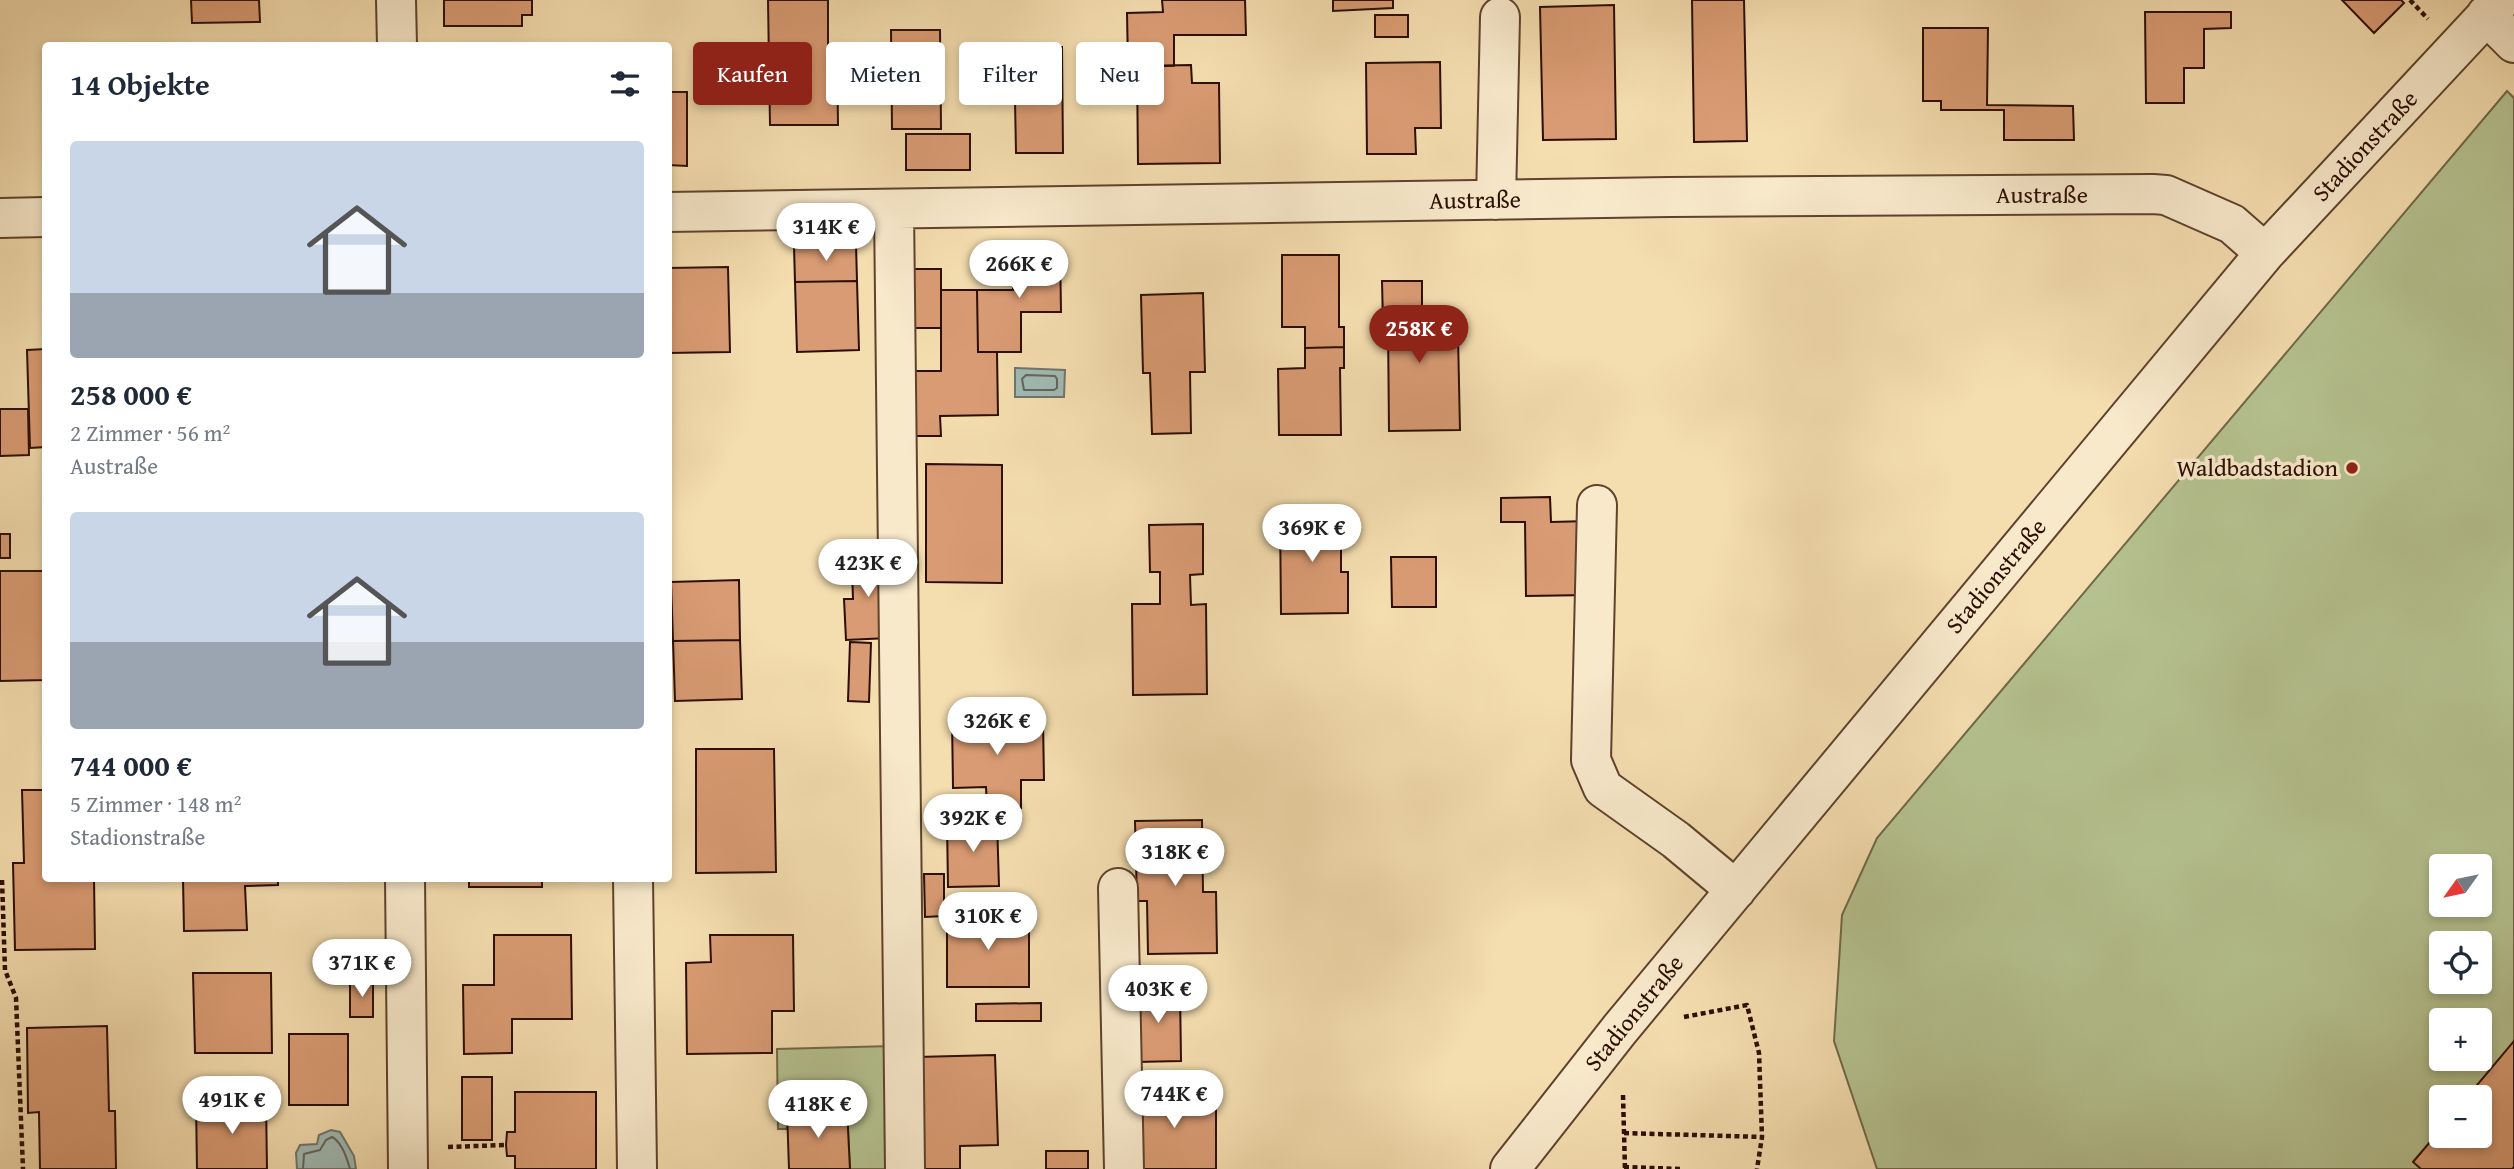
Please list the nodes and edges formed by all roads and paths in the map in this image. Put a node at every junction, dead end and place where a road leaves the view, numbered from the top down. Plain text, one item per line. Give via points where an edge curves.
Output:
1 (396, 0) edge
2 (2494, 7) edge
3 (1500, 17) dead end
4 (397, 42) edge
5 (2514, 43) edge
6 (1496, 200) junction
7 (894, 209) junction
8 (672, 212) edge
9 (0, 218) edge
10 (42, 218) edge
11 (2265, 253) junction
12 (1597, 505) dead end
13 (2, 880) dead end
14 (405, 882) edge
15 (634, 882) edge
16 (1118, 888) dead end
17 (1736, 890) junction
18 (1620, 1029) junction
19 (1623, 1094) dead end
20 (1624, 1133) junction
21 (1762, 1136) junction
22 (506, 1145) dead end
23 (408, 1159) edge
24 (1625, 1168) edge
25 (23, 1169) edge
26 (637, 1169) edge
27 (905, 1169) edge
28 (1124, 1169) edge
29 (1510, 1169) edge
30 (1681, 1169) edge
31 (1757, 1169) edge

1 - 4 street
2 - 5 street
2 - 11 street, Stadionstraße
3 - 6 street
6 - 7 street, Austraße
6 - 11 street, Austraße via 2166,195 2232,224
7 - 8 street, Austraße
7 - 27 street
9 - 10 street
11 - 17 street, Stadionstraße
12 - 17 street via 1591,760 1603,788
13 - 25 path via 5,970 16,998
14 - 23 street
15 - 26 street
16 - 28 street
17 - 18 street, Stadionstraße
18 - 21 path via 1747,1005 1759,1053
18 - 29 street, Stadionstraße
19 - 20 path
20 - 21 path
20 - 24 path
21 - 31 path
22 - 23 path
24 - 30 path

